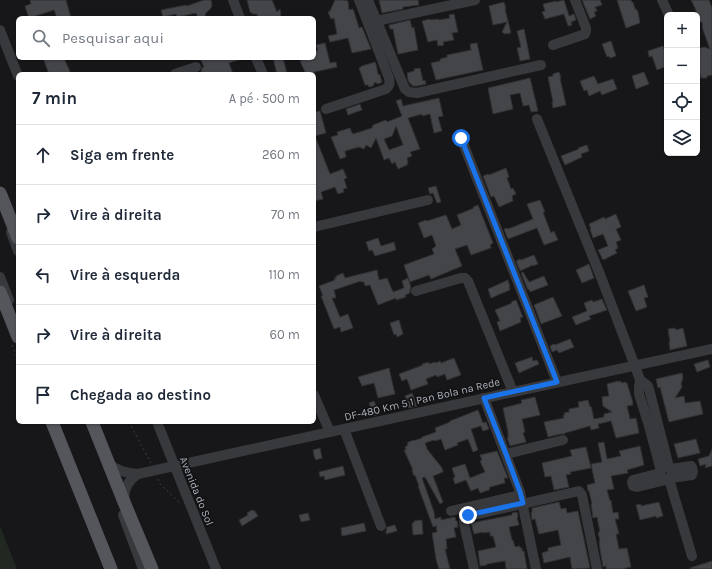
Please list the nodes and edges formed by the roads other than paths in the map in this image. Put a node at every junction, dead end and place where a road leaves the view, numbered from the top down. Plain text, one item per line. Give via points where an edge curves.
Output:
1 (233, 0) edge
2 (359, 0) edge
3 (368, 0) edge
4 (475, 0) edge
5 (575, 0) edge
6 (662, 0) edge
7 (668, 12) edge
8 (239, 16) edge
9 (376, 21) junction
10 (0, 30) edge
11 (553, 45) dead end
12 (257, 60) edge
13 (541, 65) dead end
14 (196, 67) dead end
15 (16, 72) edge
16 (181, 72) edge
17 (262, 72) edge
18 (326, 109) dead end
19 (537, 119) dead end
20 (461, 138) dead end
21 (0, 193) edge
22 (428, 200) dead end
23 (0, 206) edge
24 (316, 226) edge
25 (16, 233) edge
26 (16, 246) edge
27 (0, 277) edge
28 (416, 290) dead end
29 (0, 292) edge
30 (16, 317) edge
31 (16, 332) edge
32 (712, 349) edge
33 (635, 366) junction
34 (557, 382) junction
35 (512, 392) junction
36 (484, 398) junction
37 (316, 400) edge
38 (53, 424) edge
39 (59, 424) edge
40 (88, 424) edge
41 (93, 424) edge
42 (158, 424) edge
43 (344, 429) junction
44 (330, 432) junction
45 (563, 440) dead end
46 (506, 454) junction
47 (109, 464) junction
48 (174, 467) junction
49 (138, 474) junction
50 (520, 492) junction
51 (124, 502) junction
52 (523, 503) junction
53 (451, 511) dead end
54 (381, 526) dead end
55 (692, 556) dead end
56 (111, 569) edge
57 (118, 569) edge
58 (143, 569) edge
59 (152, 569) edge
60 (216, 569) edge
61 (474, 569) edge
62 (536, 569) edge
63 (597, 569) edge

1 - 8 street
2 - 18 street via 390,83 386,89
3 - 9 street
4 - 9 street
5 - 11 street via 586,28 585,34
6 - 7 street
9 - 13 street via 405,89 409,92 417,93
10 - 15 street
12 - 17 street
14 - 16 street
19 - 33 street
20 - 34 street
21 - 25 main road
22 - 24 street
23 - 26 street
27 - 30 street
28 - 35 street via 461,278 468,281
29 - 31 main road
32 - 33 street, DF-480 Km 5 1 Pan Bola na Rede
33 - 34 street, DF-480 Km 5 1 Pan Bola na Rede
33 - 55 street via 640,380 649,389 653,425
34 - 35 street, DF-480 Km 5 1 Pan Bola na Rede
35 - 36 street, DF-480 Km 5 1 Pan Bola na Rede
36 - 43 street, DF-480 Km 5 1 Pan Bola na Rede
36 - 46 street
37 - 44 street
38 - 56 main road
39 - 57 street
40 - 58 street
41 - 47 main road
42 - 48 street, Avenida do Sol
43 - 44 street, DF-480 Km 5 1 Pan Bola na Rede
43 - 54 street
44 - 48 street, DF-480 Km 5 1 Pan Bola na Rede
45 - 46 street
46 - 50 street
47 - 49 street via 125,473
47 - 51 main road
48 - 49 street, DF-480 Km 5 1 Pan Bola na Rede
48 - 60 street, Avenida do Sol
49 - 51 street via 128,483
50 - 52 street
50 - 53 street via 516,496
51 - 59 main road
52 - 61 street via 465,516 464,523
52 - 62 street
52 - 63 street via 581,492

